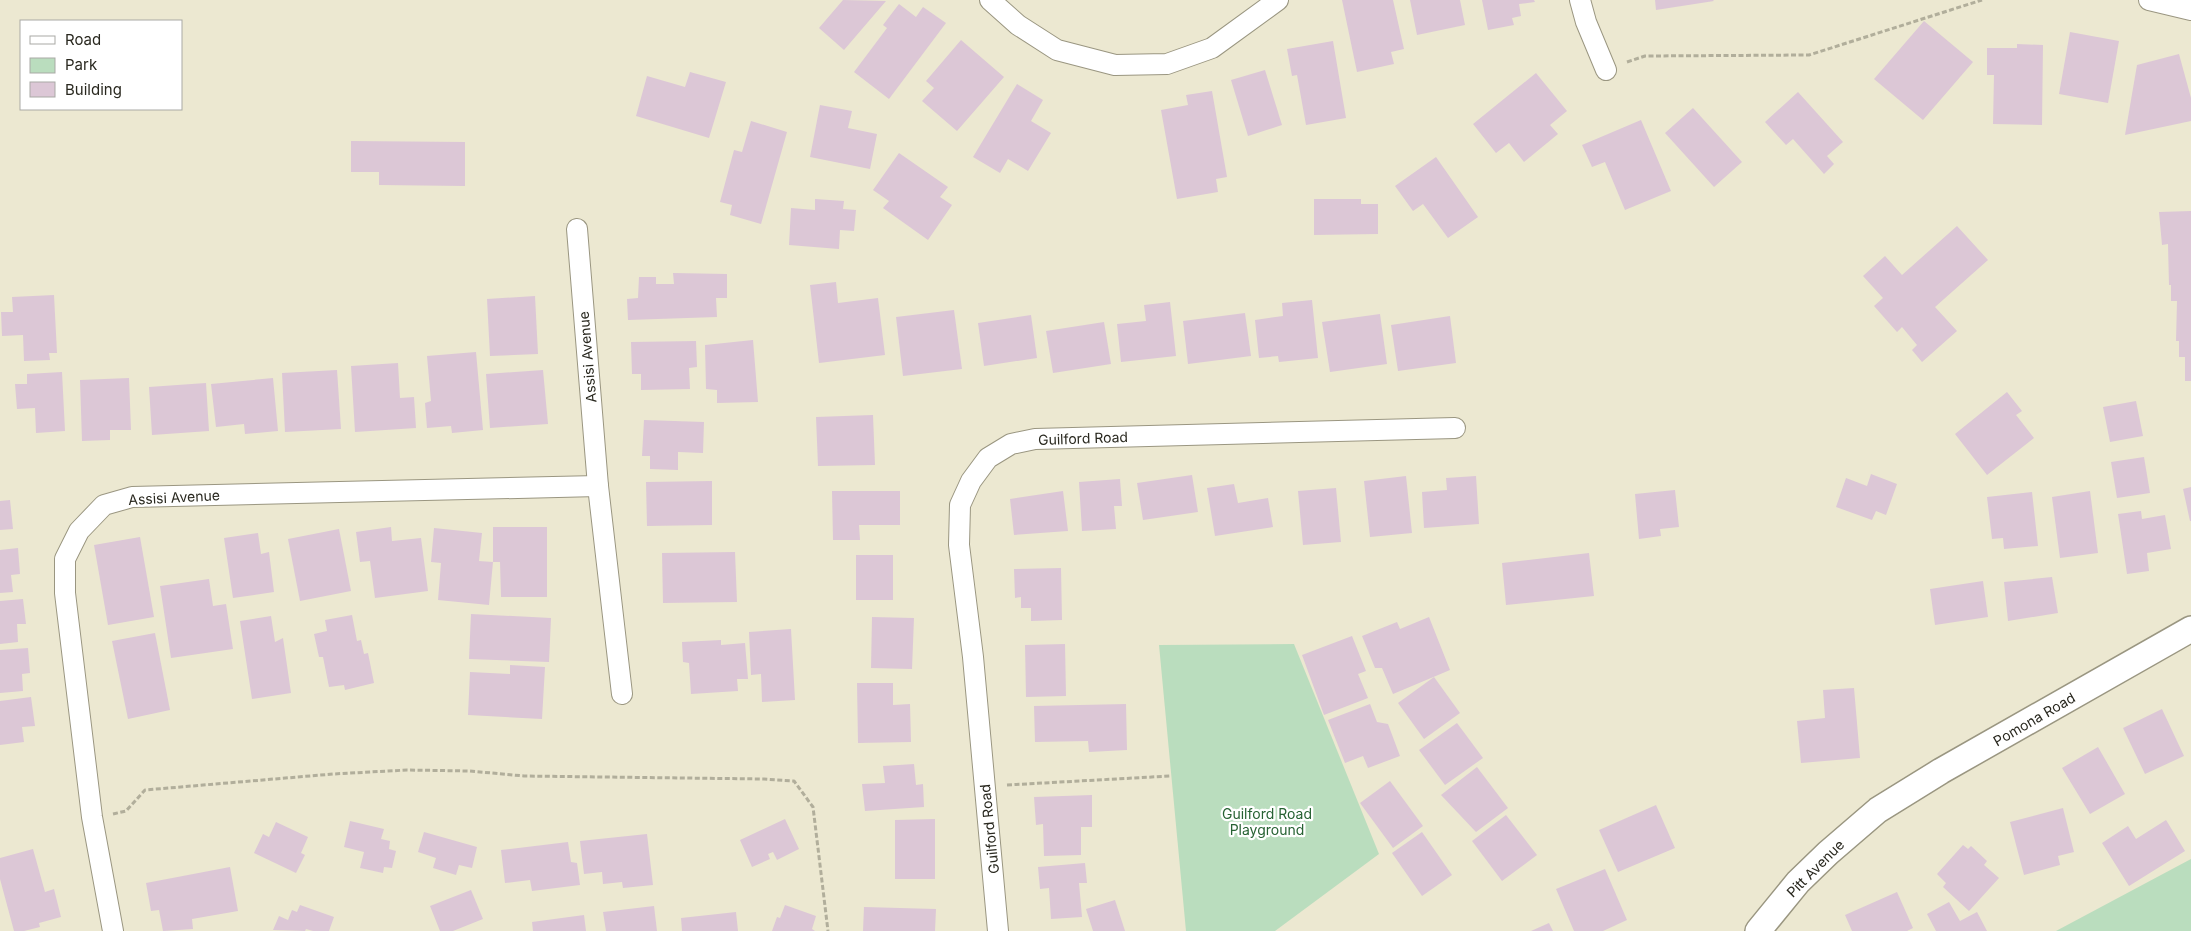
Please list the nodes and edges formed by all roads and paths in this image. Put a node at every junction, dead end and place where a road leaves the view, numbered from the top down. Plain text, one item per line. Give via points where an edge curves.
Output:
1 (990, 0) edge
2 (1278, 0) edge
3 (1580, 0) edge
4 (1982, 0) edge
5 (2150, 0) edge
6 (2191, 10) edge
7 (1606, 70) joint
8 (577, 229) dead end
9 (1455, 428) dead end
10 (598, 486) junction
11 (2191, 629) edge
12 (622, 694) dead end
13 (1170, 776) dead end
14 (984, 786) junction
15 (1878, 810) joint
16 (92, 817) junction
17 (113, 931) edge
18 (828, 931) edge
19 (998, 931) edge
20 (1758, 931) edge

1 - 2 street via 1018,25 1057,50 1115,65 1167,64 1212,48
3 - 7 street
4 - 7 path via 1809,56 1645,56
5 - 6 street
8 - 10 street, Assisi Avenue
9 - 14 street, Guilford Road via 1035,439 1011,444 988,458 971,481 960,505 959,537
10 - 12 street, Assisi Avenue
10 - 16 street, Assisi Avenue via 132,497 104,504 79,531 66,559 65,593
11 - 15 street, Pomona Road
13 - 14 path
14 - 19 street, Guilford Road
15 - 20 street, Pitt Avenue via 1798,882
16 - 17 street, Assisi Avenue
16 - 18 path via 126,811 145,790 333,774 416,770 524,776 794,781 813,808

